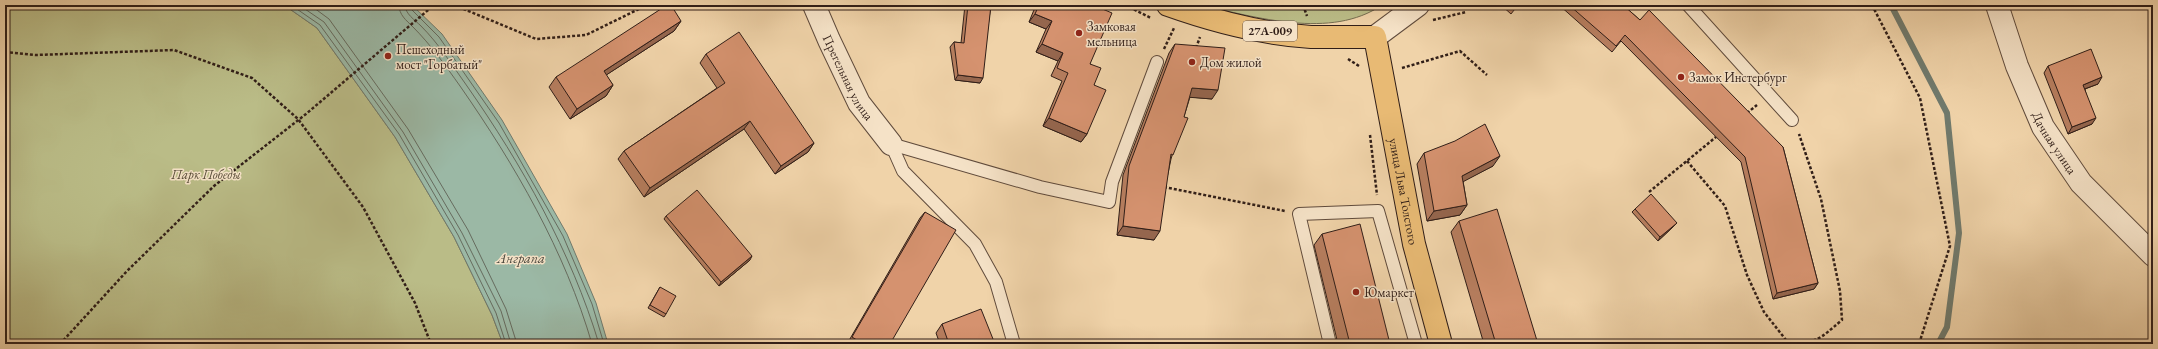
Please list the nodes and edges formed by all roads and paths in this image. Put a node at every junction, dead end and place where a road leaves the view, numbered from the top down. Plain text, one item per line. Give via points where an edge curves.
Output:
1 (434, 5) edge
2 (454, 5) edge
3 (648, 5) edge
4 (814, 5) edge
5 (1168, 5) edge
6 (1418, 5) edge
7 (1688, 5) edge
8 (1872, 5) edge
9 (1997, 5) edge
10 (1466, 12) dead end
11 (1454, 15) dead end
12 (1175, 28) dead end
13 (1200, 34) dead end
14 (1375, 37) junction
15 (5, 52) edge
16 (1194, 56) edge
17 (1157, 62) joint
18 (1396, 70) dead end
19 (1487, 75) dead end
20 (298, 119) junction
21 (1792, 120) joint
22 (1369, 127) dead end
23 (1716, 137) edge
24 (891, 144) junction
25 (1687, 161) junction
26 (1160, 187) edge
27 (1649, 192) dead end
28 (1378, 211) junction
29 (1298, 214) junction
30 (2153, 255) edge
31 (60, 344) edge
32 (431, 344) edge
33 (1014, 344) edge
34 (1330, 344) edge
35 (1416, 344) edge
36 (1441, 344) edge
37 (1919, 344) edge

1 - 20 path
2 - 3 path via 536,39 586,35
4 - 24 street, Прегельная улица via 859,103
5 - 14 main road, 27А-009 via 1260,30 1310,36
6 - 14 street
7 - 21 lane
8 - 37 path via 1920,98 1950,246
9 - 30 street, Дачная улица via 2017,66 2043,127 2081,183
10 - 11 path
12 - 17 path
13 - 16 path
14 - 36 main road, улица Льва Толстого via 1414,244
15 - 20 path via 36,55 174,50 252,78
17 - 24 lane via 1112,182 1109,202 1040,188
18 - 19 path via 1460,51
20 - 31 path via 214,186 127,271
20 - 32 path via 363,207 414,302
21 - 25 path via 1801,136 1822,199 1840,291 1842,320 1822,337 1812,341 1806,343 1786,340 1764,312 1747,275 1725,206
22 - 28 path
23 - 25 path
24 - 33 lane via 903,171 975,244 996,282
25 - 27 path
26 - 29 path
28 - 29 lane
28 - 35 lane
29 - 34 lane

